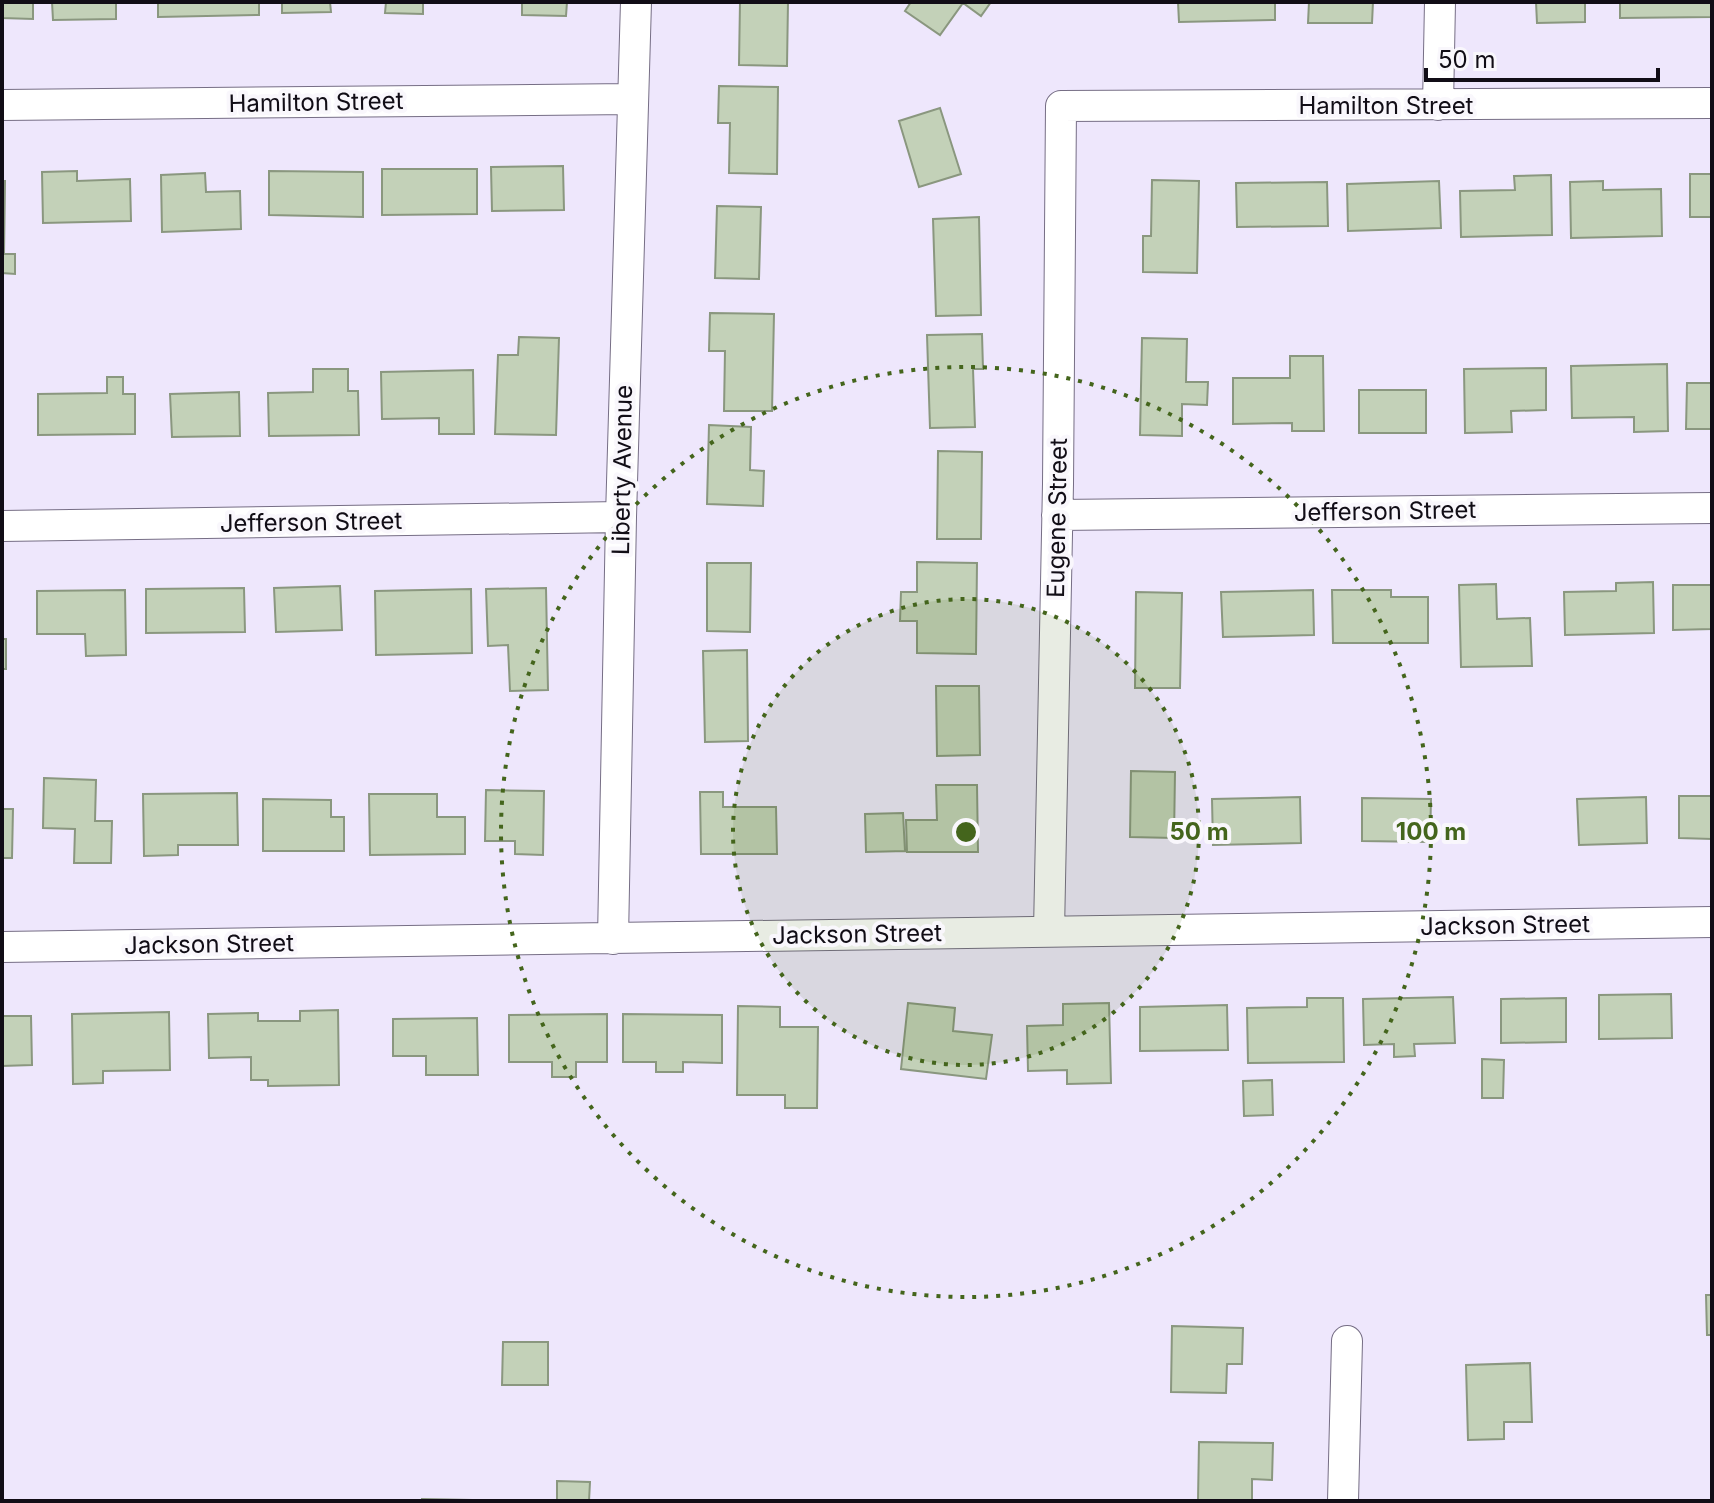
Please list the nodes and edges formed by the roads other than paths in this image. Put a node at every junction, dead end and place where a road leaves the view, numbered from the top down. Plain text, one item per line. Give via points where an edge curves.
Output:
1 (636, 2) edge
2 (1440, 2) edge
3 (631, 99) junction
4 (1712, 103) edge
5 (2, 105) edge
6 (1438, 105) junction
7 (1061, 106) joint
8 (1712, 508) edge
9 (1057, 515) junction
10 (621, 517) junction
11 (2, 526) edge
12 (1712, 922) edge
13 (1049, 931) junction
14 (613, 939) junction
15 (2, 947) edge
16 (1347, 1341) dead end
17 (1343, 1501) edge

1 - 3 street, Liberty Avenue
2 - 6 street
3 - 5 street, Hamilton Street
3 - 10 street, Liberty Avenue
4 - 6 street, Hamilton Street
6 - 7 street, Hamilton Street
7 - 9 street, Eugene Street
8 - 9 street, Jefferson Street
9 - 13 street, Eugene Street
10 - 11 street, Jefferson Street
10 - 14 street, Liberty Avenue
12 - 13 street, Jackson Street
13 - 14 street, Jackson Street
14 - 15 street, Jackson Street
16 - 17 street

